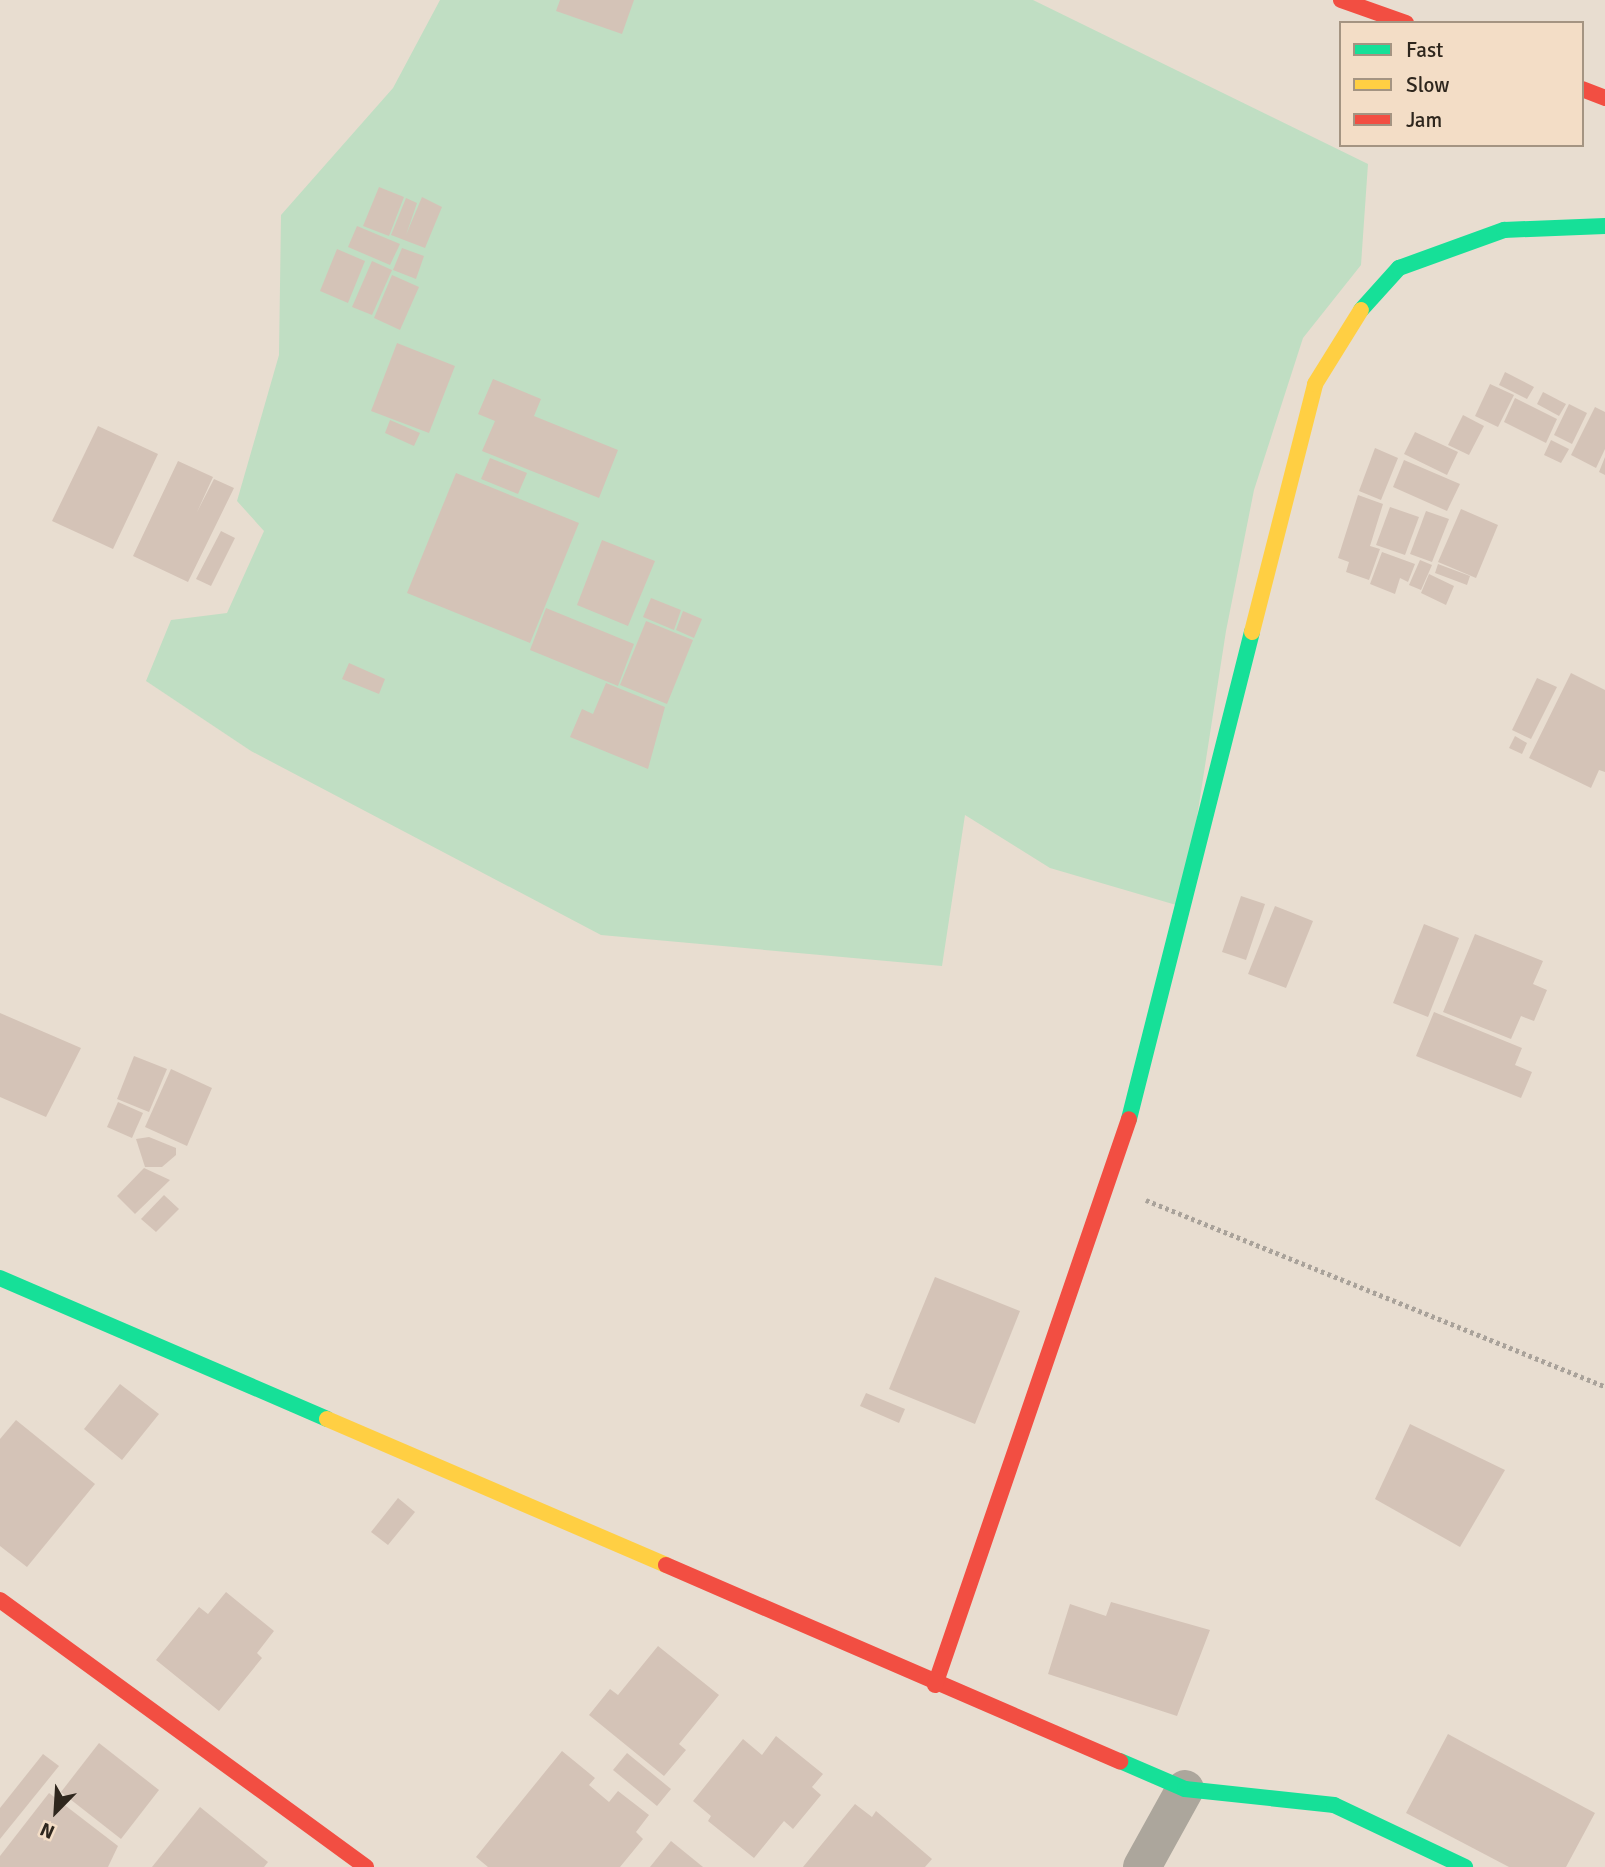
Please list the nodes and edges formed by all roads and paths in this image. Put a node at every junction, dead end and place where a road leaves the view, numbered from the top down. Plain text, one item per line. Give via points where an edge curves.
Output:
1 (1341, 0) edge
2 (1400, 21) edge
3 (1584, 90) edge
4 (1605, 98) edge
5 (1605, 226) edge
6 (1106, 1193) junction
7 (0, 1278) edge
8 (1605, 1386) edge
9 (0, 1600) edge
10 (935, 1685) junction
11 (1185, 1789) junction
12 (366, 1867) edge
13 (1142, 1867) edge
14 (1465, 1867) edge

1 - 2 main road
3 - 4 main road
5 - 6 main road via 1504,230 1399,268 1348,324 1315,384 1126,1132
6 - 8 path via 1159,1202
6 - 10 main road
7 - 10 main road
9 - 12 main road
10 - 11 main road
11 - 13 street
11 - 14 main road via 1334,1805

